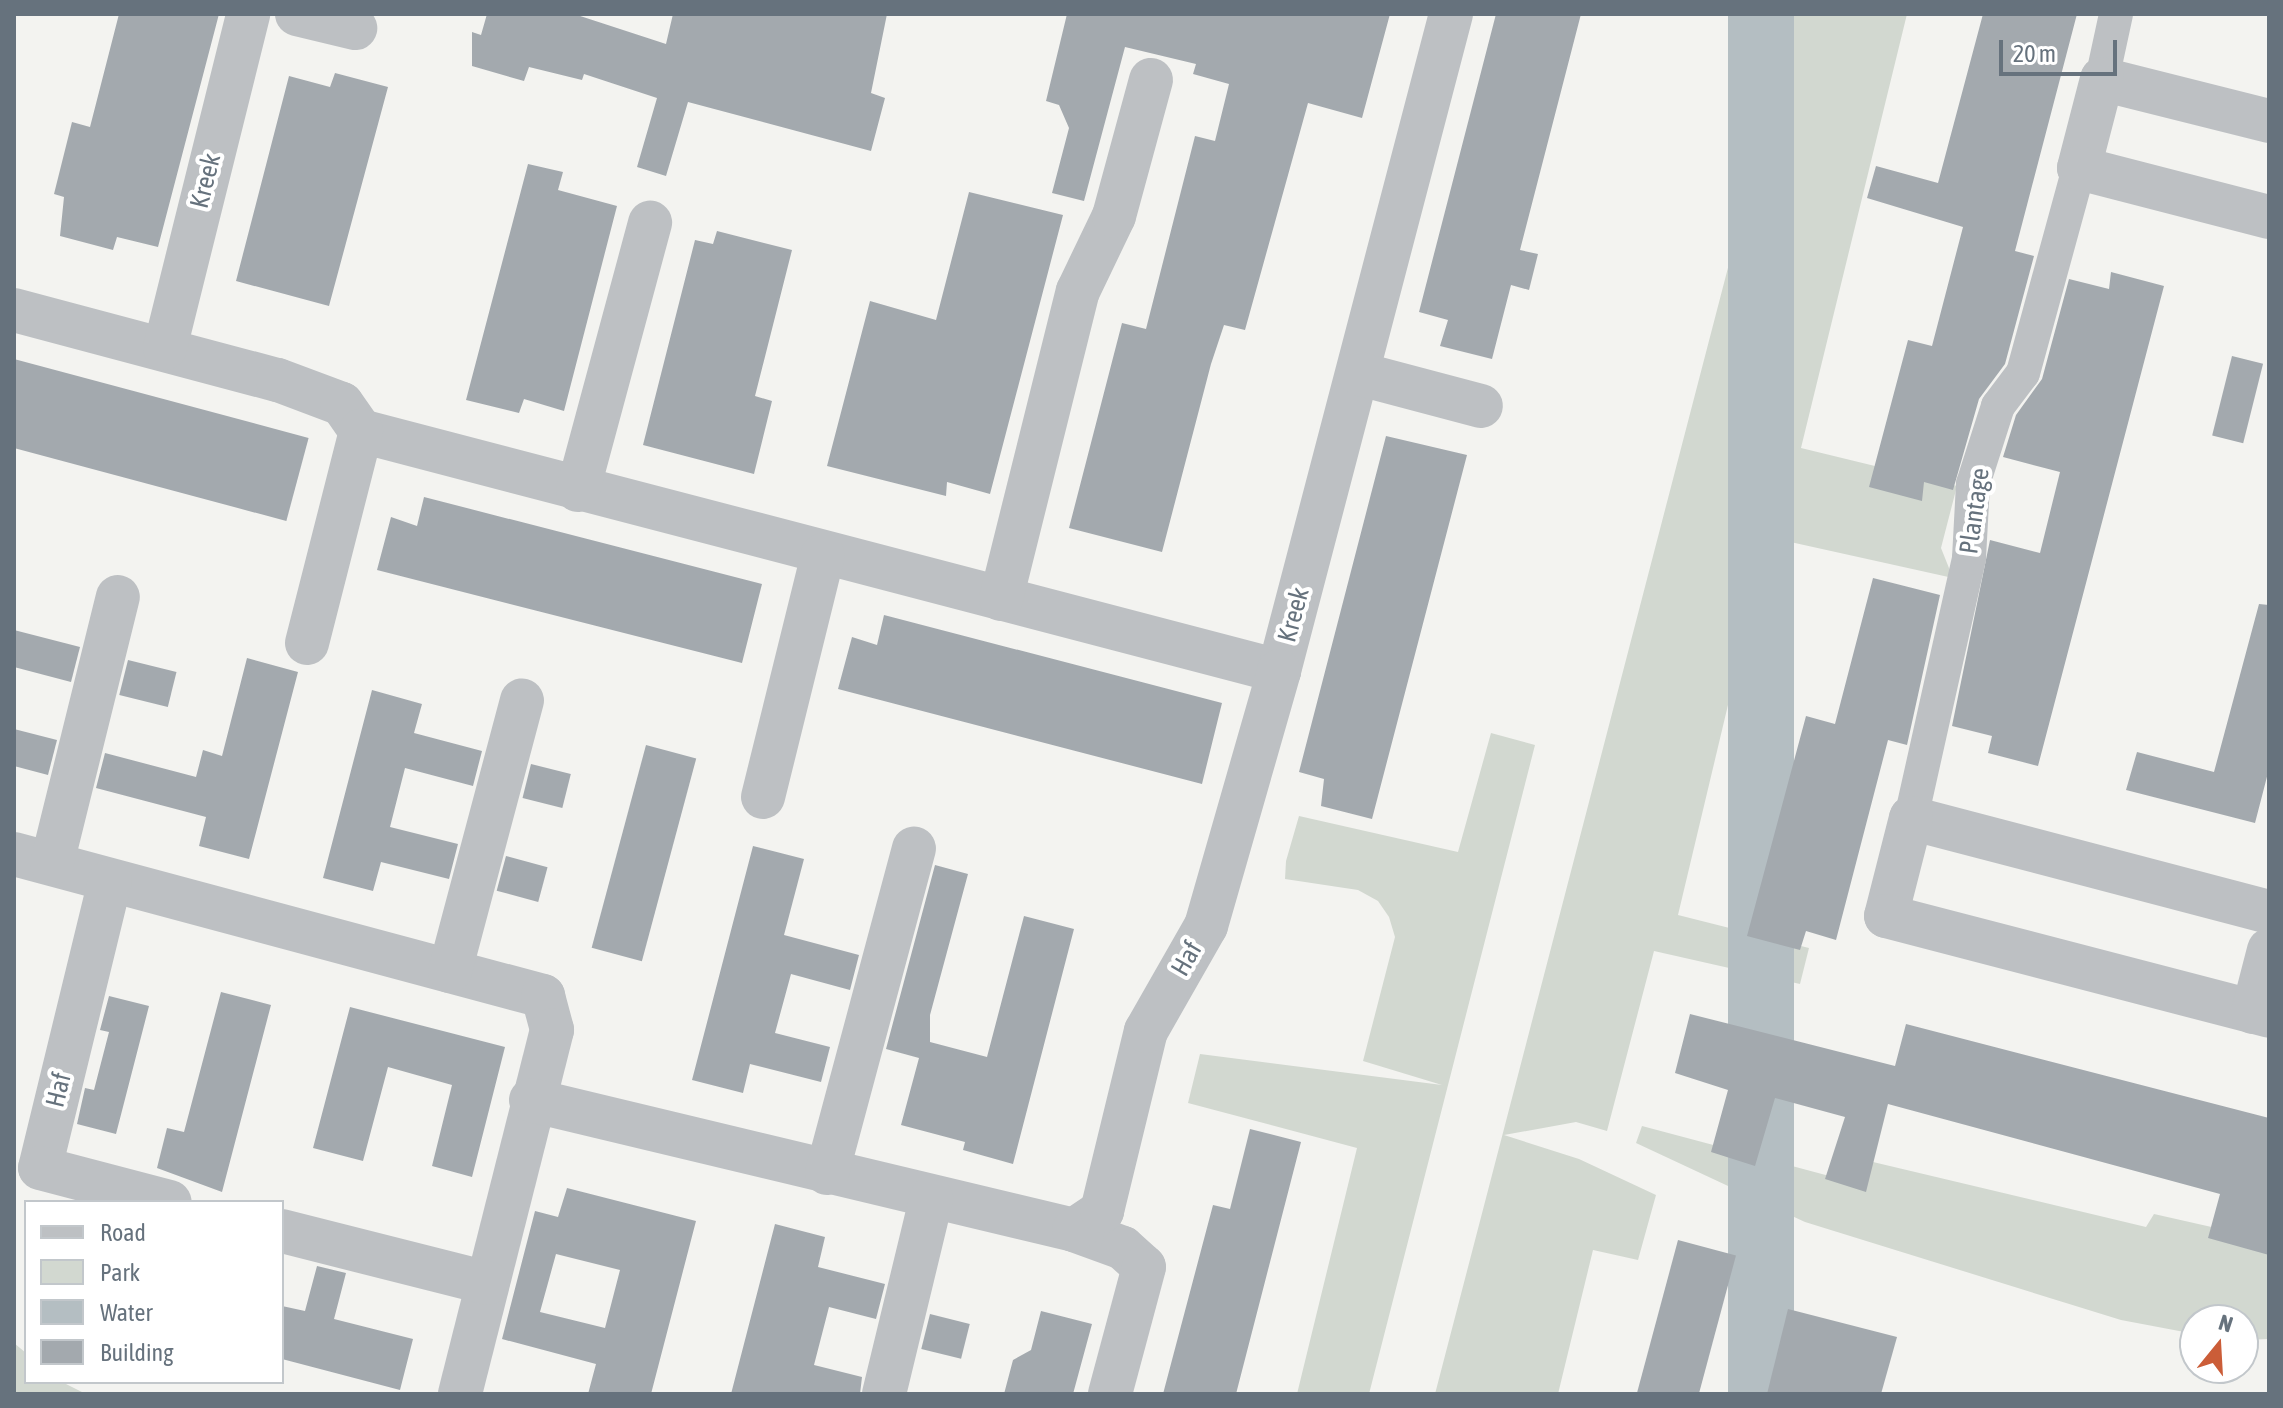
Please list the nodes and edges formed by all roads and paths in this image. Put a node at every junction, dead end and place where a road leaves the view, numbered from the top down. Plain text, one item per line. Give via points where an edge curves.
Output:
1 (248, 14) edge
2 (297, 14) edge
3 (1451, 14) edge
4 (2116, 14) edge
5 (355, 28) dead end
6 (2102, 79) junction
7 (1151, 80) dead end
8 (2269, 121) edge
9 (2079, 168) junction
10 (2269, 217) edge
11 (650, 223) dead end
12 (14, 310) edge
13 (165, 348) junction
14 (1360, 374) junction
15 (1481, 406) dead end
16 (361, 431) junction
17 (578, 490) junction
18 (823, 555) junction
19 (118, 597) dead end
20 (1001, 599) junction
21 (307, 643) dead end
22 (1279, 671) junction
23 (522, 700) dead end
24 (763, 797) dead end
25 (1911, 818) junction
26 (914, 848) dead end
27 (33, 859) edge
28 (110, 881) junction
29 (2269, 912) edge
30 (2269, 950) edge
31 (450, 971) junction
32 (2261, 1014) edge
33 (531, 1100) junction
34 (827, 1173) junction
35 (931, 1199) junction
36 (162, 1200) edge
37 (1074, 1230) junction
38 (284, 1232) edge
39 (488, 1283) junction
40 (460, 1394) edge
41 (884, 1394) edge
42 (1110, 1394) edge

1 - 13 street, Kreek
2 - 5 street
3 - 14 street, Kreek
4 - 6 street, Plantage
6 - 8 street
6 - 9 street, Plantage
7 - 20 street via 1114,216 1078,291
9 - 10 street
9 - 25 street, Plantage via 2023,373 1998,406 1973,484 1969,558
11 - 17 street
12 - 13 street
13 - 16 street via 342,404
14 - 15 street
14 - 22 street, Kreek
16 - 17 street, Kreek
16 - 21 street
17 - 18 street, Kreek
18 - 20 street, Kreek
18 - 24 street
19 - 27 street
20 - 22 street, Kreek
22 - 37 street, Haf via 1206,926 1146,1031 1102,1211
23 - 31 street
25 - 29 street
25 - 32 street, Plantage via 1886,916
26 - 34 street
27 - 28 street
28 - 31 street
28 - 36 street, Haf via 40,1168
30 - 32 street, Plantage
31 - 33 street via 543,996 552,1030
33 - 34 street
33 - 39 street
34 - 35 street
35 - 37 street
35 - 41 street
37 - 42 street via 1123,1248 1144,1267
38 - 39 street
39 - 40 street

